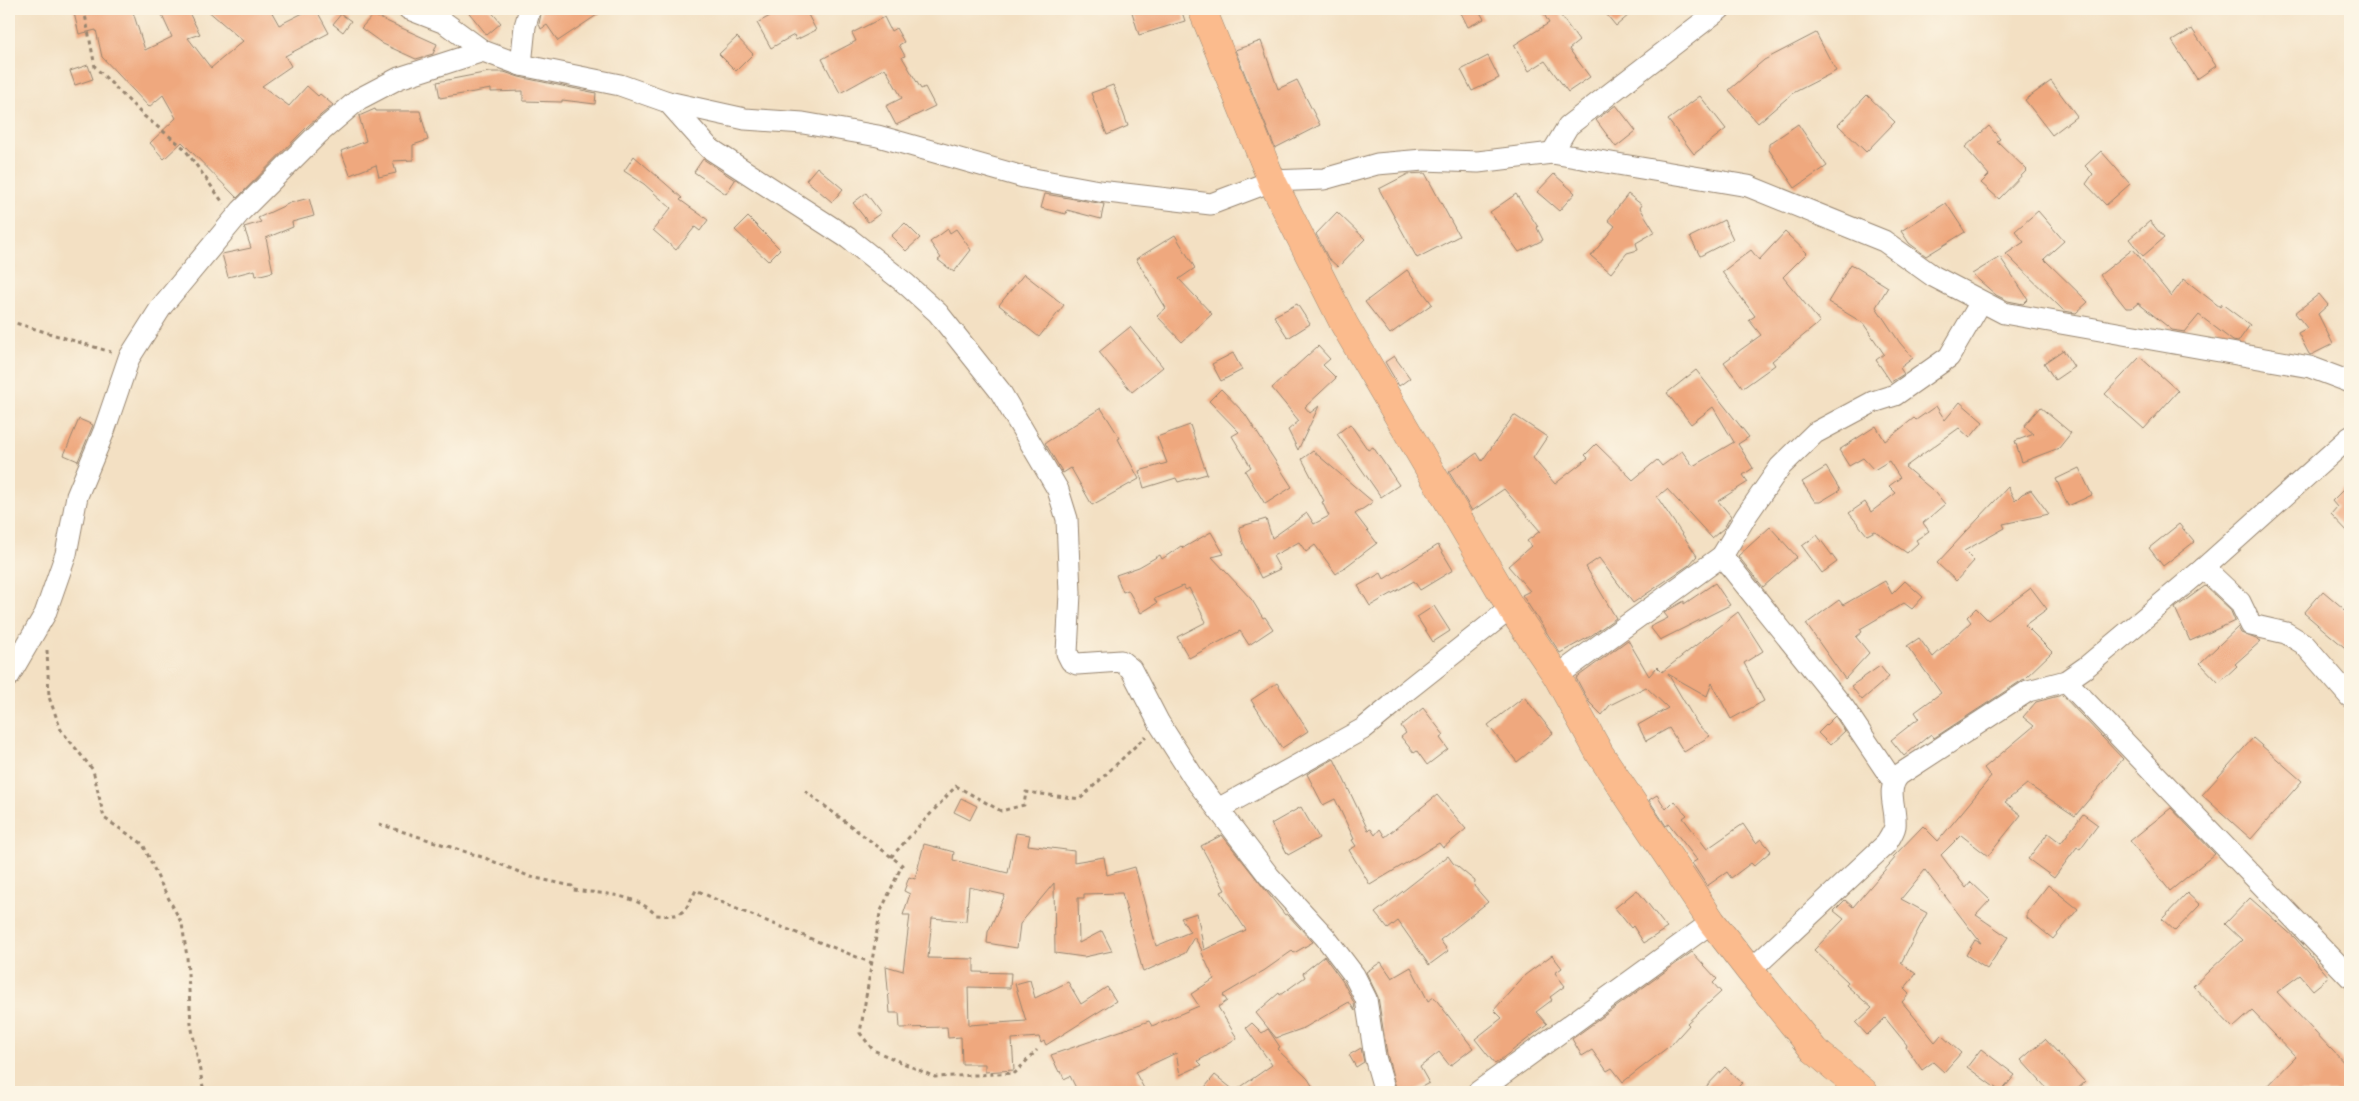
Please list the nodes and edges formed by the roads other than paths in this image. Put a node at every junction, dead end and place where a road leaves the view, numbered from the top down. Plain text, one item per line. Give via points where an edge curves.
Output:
1 (409, 9) edge
2 (530, 9) edge
3 (1202, 9) edge
4 (1720, 9) edge
5 (483, 52) junction
6 (521, 65) junction
7 (668, 102) junction
8 (1552, 153) junction
9 (1272, 181) junction
10 (1981, 302) junction
11 (2350, 382) edge
12 (2350, 437) edge
13 (1722, 556) junction
14 (2204, 568) junction
15 (1511, 608) junction
16 (9, 676) edge
17 (1557, 676) junction
18 (2066, 681) junction
19 (2350, 697) edge
20 (1893, 781) junction
21 (1218, 809) junction
22 (1712, 922) junction
23 (1750, 971) junction
24 (2350, 977) edge
25 (1385, 1092) edge
26 (1478, 1092) edge
27 (1864, 1092) edge

1 - 5 street via 446,23
2 - 6 street
3 - 9 main road
4 - 8 street via 1568,126
5 - 6 street
5 - 16 street via 399,78 359,99 318,134 241,211 162,306 129,358 77,496 66,554 45,614
6 - 7 street via 620,85
7 - 9 street via 746,119 878,136 1023,177 1099,191 1211,204
7 - 21 street via 710,148 848,238 906,284 938,313 1000,390 1058,490 1067,519 1070,594 1067,653 1071,661 1077,664 1120,661 1131,669 1159,723
8 - 9 street via 1478,162 1423,160 1377,164 1324,179
8 - 10 street via 1748,186 1884,241 1933,276
9 - 15 main road via 1344,324
10 - 11 street via 2004,313 2310,367
10 - 13 street via 1949,357 1895,395 1873,402 1815,433 1780,467
12 - 14 street
13 - 17 street
13 - 20 street via 1844,708
14 - 18 street
14 - 19 street via 2240,602 2251,625 2286,633 2304,644
15 - 17 main road
15 - 21 street via 1401,694 1369,724
17 - 22 main road via 1600,754
18 - 20 street via 2028,691
18 - 24 street
20 - 23 street via 1895,829 1886,844
21 - 25 street via 1269,876 1325,937 1354,975 1366,999 1375,1057
22 - 23 main road
22 - 26 street
23 - 27 main road via 1814,1050

